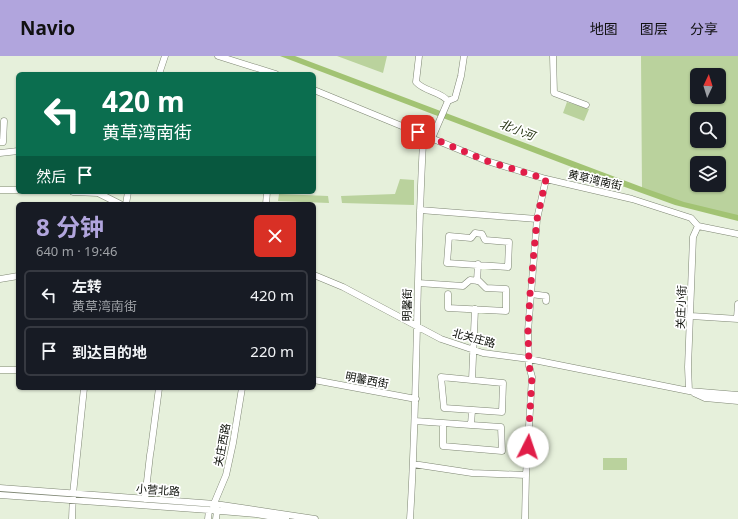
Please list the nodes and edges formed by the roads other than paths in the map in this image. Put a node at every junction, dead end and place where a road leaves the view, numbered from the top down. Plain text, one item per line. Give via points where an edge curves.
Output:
1 (165, 56) edge
2 (218, 56) edge
3 (419, 56) edge
4 (464, 56) edge
5 (553, 56) edge
6 (160, 72) edge
7 (270, 72) edge
8 (316, 91) edge
9 (448, 101) junction
10 (586, 105) dead end
11 (4, 121) dead end
12 (432, 138) junction
13 (0, 142) edge
14 (424, 143) dead end
15 (16, 151) edge
16 (0, 153) edge
17 (546, 179) junction
18 (0, 190) edge
19 (16, 190) edge
20 (100, 194) edge
21 (116, 202) edge
22 (420, 210) junction
23 (537, 219) junction
24 (698, 226) junction
25 (738, 234) edge
26 (478, 264) junction
27 (16, 276) edge
28 (316, 276) edge
29 (0, 279) edge
30 (476, 281) junction
31 (418, 283) junction
32 (448, 294) dead end
33 (530, 294) junction
34 (546, 301) dead end
35 (738, 304) edge
36 (475, 309) junction
37 (691, 316) junction
38 (738, 318) edge
39 (417, 326) junction
40 (472, 350) junction
41 (529, 359) junction
42 (0, 370) edge
43 (16, 370) edge
44 (316, 380) edge
45 (472, 380) junction
46 (84, 390) edge
47 (159, 390) edge
48 (242, 390) edge
49 (689, 391) junction
50 (738, 395) edge
51 (416, 399) junction
52 (738, 401) edge
53 (472, 410) junction
54 (415, 421) junction
55 (443, 423) junction
56 (470, 425) junction
57 (413, 464) junction
58 (526, 475) junction
59 (0, 488) edge
60 (73, 494) junction
61 (0, 495) edge
62 (145, 499) junction
63 (73, 501) junction
64 (215, 504) junction
65 (209, 510) junction
66 (217, 511) junction
67 (72, 519) edge
68 (208, 519) edge
69 (216, 519) edge
70 (286, 519) edge
71 (315, 519) edge
72 (410, 519) edge
73 (525, 519) edge

1 - 6 street
2 - 7 street
3 - 9 street via 416,82 420,87
4 - 9 street via 455,98
5 - 10 street via 554,93
8 - 12 street, 黄草湾南街
9 - 12 street
11 - 13 street via 3,142
12 - 17 street, 黄草湾南街 via 487,161
14 - 22 street, 明馨街
15 - 16 street
17 - 23 street
17 - 24 street, 黄草湾南街 via 632,199 691,218
18 - 19 street
20 - 21 street
22 - 23 street
22 - 31 street, 明馨街
23 - 33 street
24 - 25 street, 黄草湾南街
24 - 37 street, 关庄小街 via 693,237
26 - 26 street via 508,267 509,242 485,240 482,234 475,234 471,238 449,236 447,262
26 - 30 street
27 - 29 street
28 - 39 street, 北关庄路 via 343,287
30 - 31 street via 470,280 463,286
30 - 36 street via 486,288 506,289 506,311
31 - 39 street, 明馨街
32 - 36 street via 448,308
33 - 34 street via 546,296
33 - 41 street
35 - 38 street
36 - 40 street
37 - 38 street
37 - 49 street, 关庄小街
39 - 40 street, 北关庄路 via 441,339
39 - 51 street, 明馨街
40 - 41 street, 北关庄路
40 - 45 street
41 - 49 street, 北关庄路
41 - 58 street via 532,377
42 - 43 street
44 - 51 street, 明馨西街
45 - 53 street via 503,383 502,412
45 - 53 street via 441,377 444,408
46 - 60 street
47 - 62 street
48 - 64 street, 关庄西路 via 226,474
49 - 50 street
49 - 52 street via 705,398
51 - 54 street, 明馨街
53 - 56 street
54 - 55 street
54 - 57 street, 明馨街
55 - 56 street
55 - 56 street via 443,446 502,451 502,427
57 - 58 street via 472,473
57 - 72 street, 明馨街
58 - 73 street
59 - 60 street, 小营北路
60 - 62 street, 小营北路
60 - 63 street
61 - 63 street, 小营北路
62 - 64 street, 小营北路
63 - 65 street, 小营北路
63 - 67 street
64 - 65 street
64 - 66 street
64 - 71 street, 小营北路
65 - 66 street, 小营北路
65 - 68 street
66 - 69 street
66 - 70 street, 小营北路

